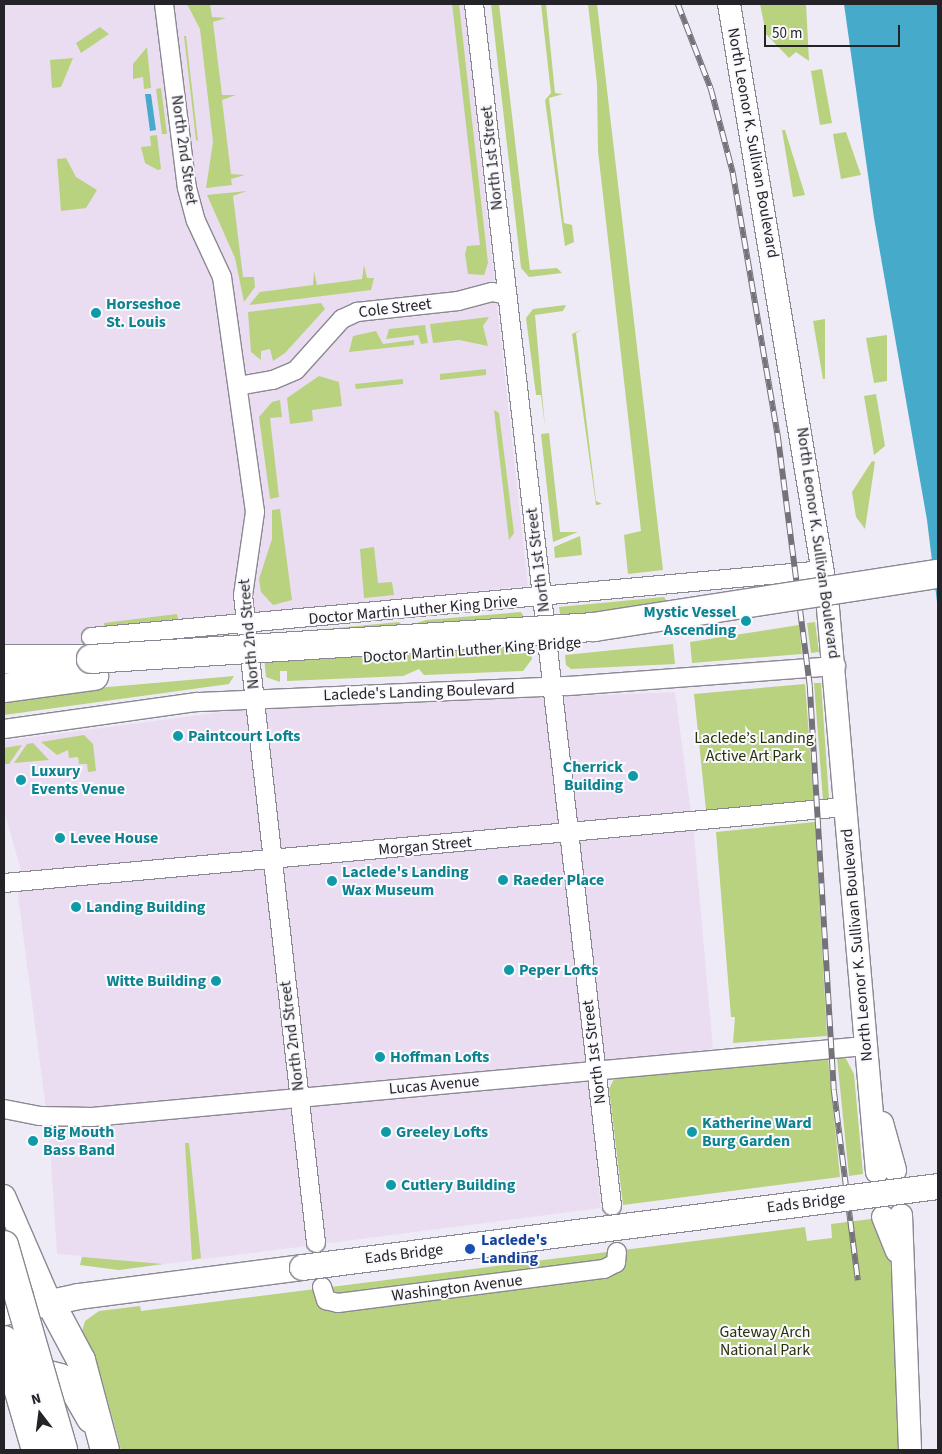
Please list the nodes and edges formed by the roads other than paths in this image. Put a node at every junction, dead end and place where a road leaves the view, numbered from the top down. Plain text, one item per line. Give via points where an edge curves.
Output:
1 (164, 4) edge
2 (474, 4) edge
3 (728, 4) edge
4 (507, 295) junction
5 (238, 386) junction
6 (824, 570) junction
7 (938, 574) edge
8 (938, 592) edge
9 (542, 599) junction
10 (246, 624) junction
11 (92, 657) junction
12 (4, 658) edge
13 (836, 666) junction
14 (552, 686) junction
15 (4, 688) edge
16 (255, 699) junction
17 (4, 729) edge
18 (846, 807) junction
19 (569, 832) junction
20 (272, 859) junction
21 (4, 883) edge
22 (865, 1046) junction
23 (596, 1071) junction
24 (299, 1097) junction
25 (4, 1109) edge
26 (886, 1171) dead end
27 (938, 1186) edge
28 (4, 1196) edge
29 (612, 1206) dead end
30 (892, 1216) dead end
31 (316, 1243) dead end
32 (4, 1245) edge
33 (617, 1257) dead end
34 (324, 1294) dead end
35 (50, 1302) junction
36 (4, 1312) edge
37 (4, 1340) edge
38 (4, 1388) edge
39 (36, 1450) edge
40 (63, 1450) edge
41 (105, 1450) edge
42 (910, 1450) edge

1 - 5 street, North 2nd Street via 187,188 196,221 222,276
2 - 4 street, North 1st Street
3 - 6 street, North Leonor K. Sullivan Boulevard
4 - 5 street, Cole Street via 478,305 458,300 349,315 296,370 273,380
4 - 9 street, North 1st Street
5 - 10 street, North 2nd Street via 255,512 243,574
6 - 9 street, Doctor Martin Luther King Drive
6 - 13 street, North Leonor K. Sullivan Boulevard
7 - 11 main road, Doctor Martin Luther King Bridge, bridge via 594,627
8 - 11 main road, Doctor Martin Luther King Bridge via 596,642
9 - 10 street, Doctor Martin Luther King Drive
9 - 14 street, North 1st Street
10 - 11 street, Doctor Martin Luther King Drive
10 - 16 street, North 2nd Street
11 - 12 main road, Doctor Martin Luther King Bridge
11 - 15 main road, Doctor Martin Luther King Bridge
13 - 14 street, Laclede's Landing Boulevard
13 - 18 street, North Leonor K. Sullivan Boulevard
14 - 16 street, Laclede's Landing Boulevard
14 - 19 street, North 1st Street
16 - 17 street, Laclede's Landing Boulevard via 160,706
16 - 20 street, North 2nd Street
18 - 19 street, Morgan Street
18 - 22 street, North Leonor K. Sullivan Boulevard
19 - 20 street, Morgan Street
19 - 23 street, North 1st Street
20 - 21 street, Morgan Street
20 - 24 street, North 2nd Street
22 - 23 street, Lucas Avenue
22 - 26 street, North Leonor K. Sullivan Boulevard
23 - 24 street, Lucas Avenue
23 - 29 street, North 1st Street
24 - 25 street, Lucas Avenue via 78,1118
24 - 31 street, North 2nd Street
27 - 35 main road, Eads Bridge, bridge
28 - 35 street
30 - 42 street via 899,1254
32 - 40 main road, bridge
33 - 34 street, Washington Avenue via 604,1269 338,1303
35 - 36 main road
35 - 41 main road via 81,1360
37 - 39 main road, bridge
38 - 41 main road via 45,1374 60,1378 82,1400

